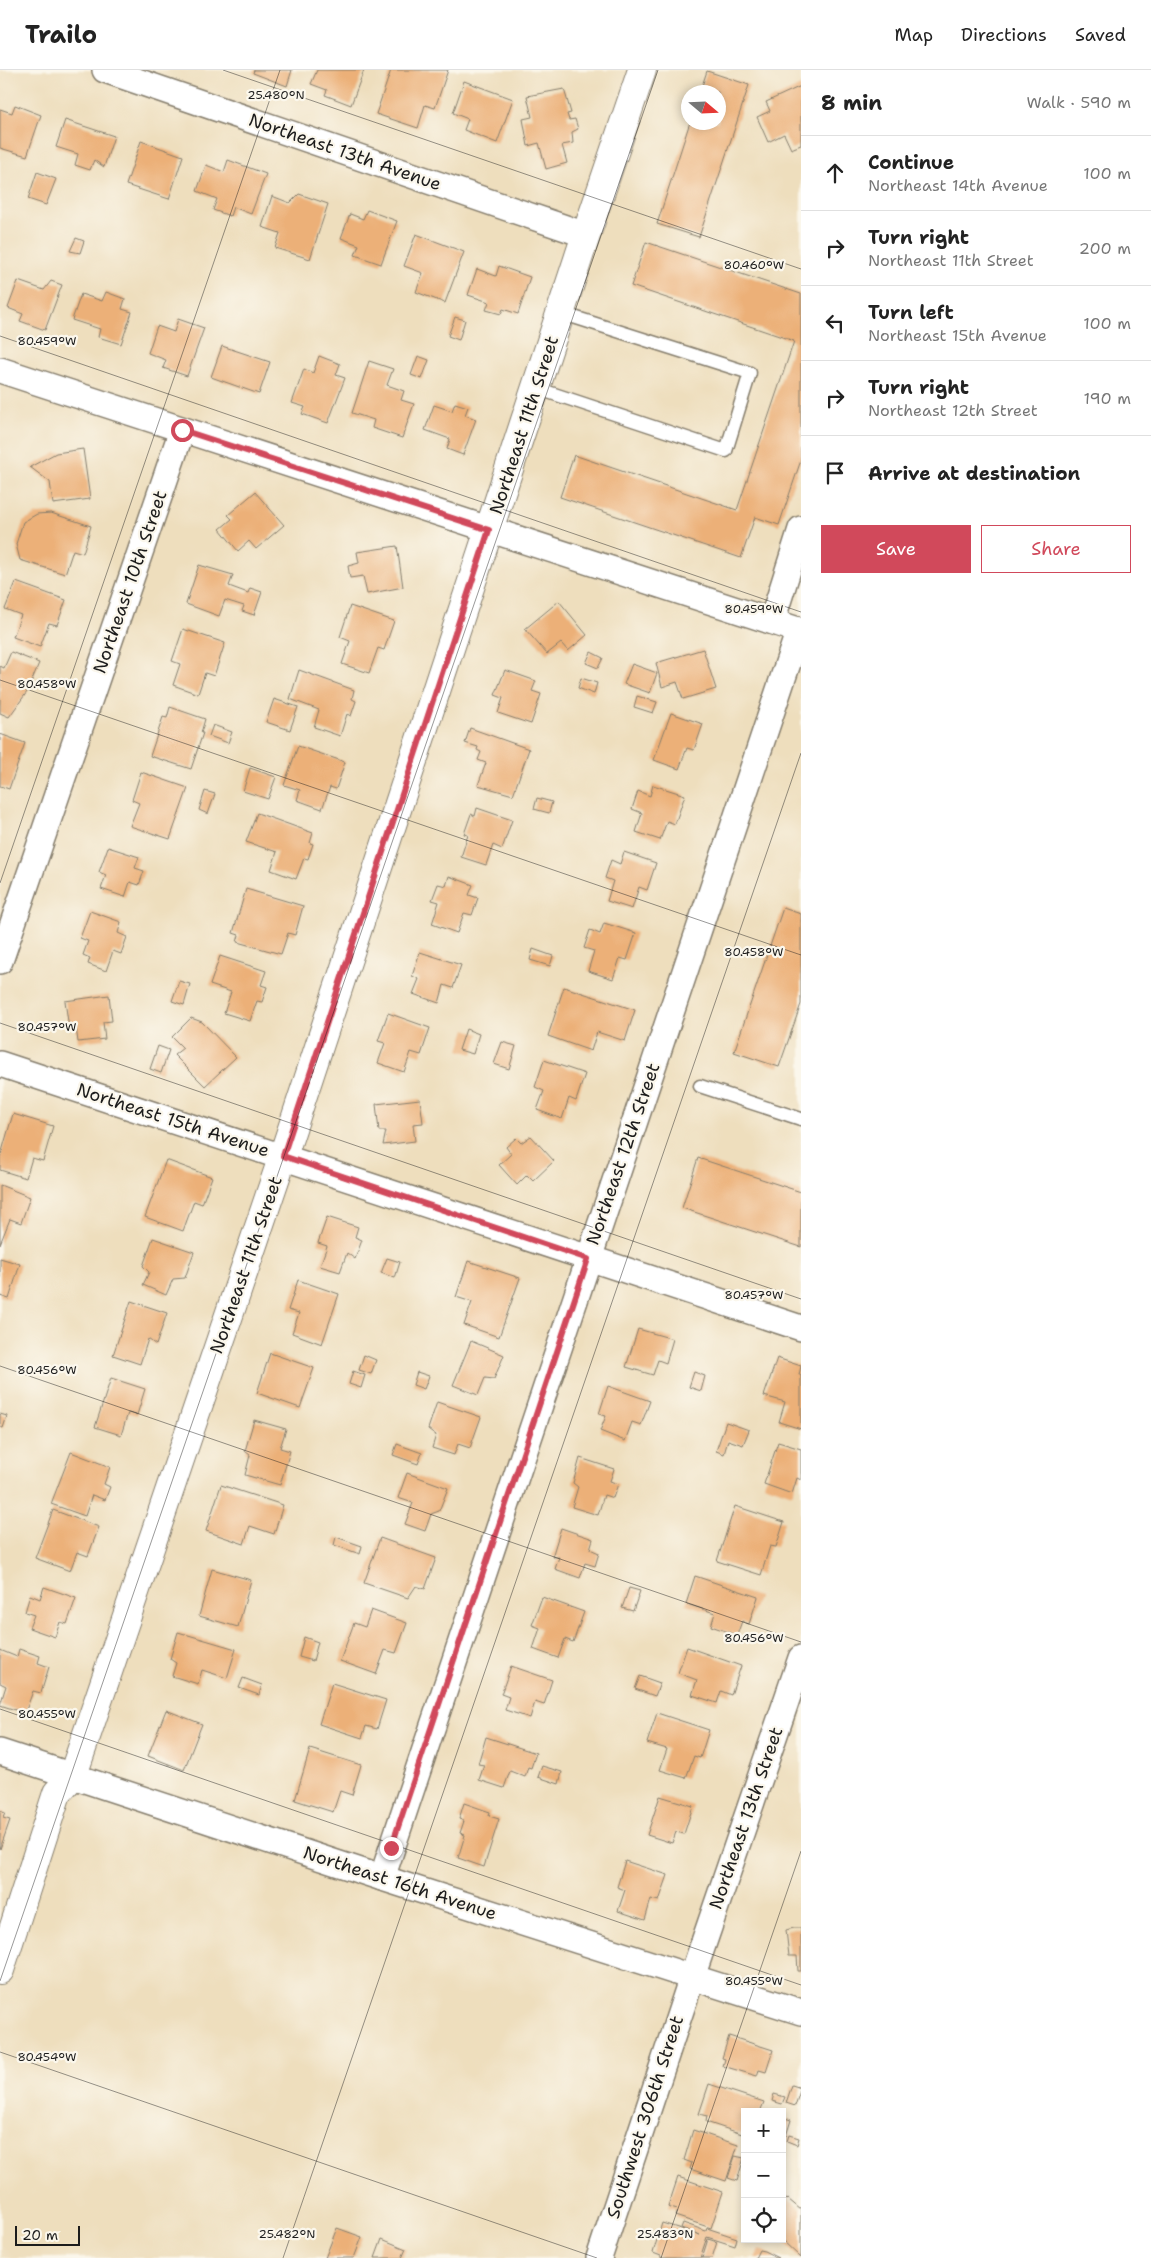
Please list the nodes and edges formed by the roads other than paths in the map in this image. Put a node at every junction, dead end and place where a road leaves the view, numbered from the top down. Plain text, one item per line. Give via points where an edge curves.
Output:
1 (105, 70) edge
2 (642, 70) edge
3 (586, 234) junction
4 (561, 313) junction
5 (0, 370) edge
6 (536, 388) junction
7 (182, 430) junction
8 (801, 529) edge
9 (489, 530) junction
10 (772, 622) junction
11 (800, 630) edge
12 (0, 961) edge
13 (0, 1064) edge
14 (700, 1086) dead end
15 (801, 1119) edge
16 (283, 1156) junction
17 (588, 1259) junction
18 (801, 1328) edge
19 (801, 1658) edge
20 (0, 1752) edge
21 (73, 1776) junction
22 (382, 1878) junction
23 (0, 1970) edge
24 (692, 1977) junction
25 (801, 2012) edge
26 (599, 2258) edge

1 - 3 street, Northeast 13th Avenue
2 - 3 street, Northeast 11th Street
3 - 4 street, Northeast 11th Street
4 - 6 street, Northeast 11th Street
4 - 6 lane via 750,373 726,450
5 - 7 street
6 - 9 street, Northeast 11th Street
7 - 9 street
7 - 12 street, Northeast 10th Street
8 - 10 street
9 - 10 street
9 - 16 street, Northeast 11th Street
10 - 11 street
11 - 17 street, Northeast 12th Street
13 - 16 street, Northeast 15th Avenue
14 - 15 lane
16 - 17 street, Northeast 15th Avenue
16 - 21 street, Northeast 11th Street
17 - 18 street, Northeast 15th Avenue
17 - 22 street, Northeast 12th Street
19 - 24 street, Northeast 13th Street
20 - 21 street, Northeast 16th Avenue
21 - 22 street, Northeast 16th Avenue
21 - 23 street, Northeast 11th Street via 57,1793
22 - 24 street, Northeast 16th Avenue
24 - 25 street, Northeast 16th Avenue
24 - 26 street, Southwest 306th Street

